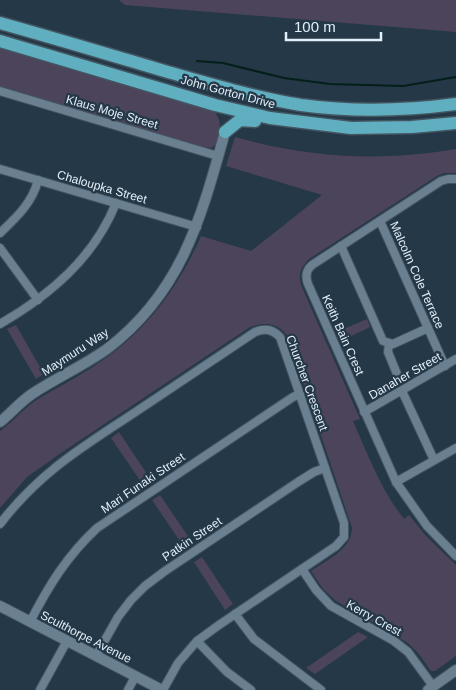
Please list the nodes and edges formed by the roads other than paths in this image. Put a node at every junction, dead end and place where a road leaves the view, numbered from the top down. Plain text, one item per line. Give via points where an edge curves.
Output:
1 (0, 23) edge
2 (0, 40) edge
3 (0, 91) edge
4 (456, 104) edge
5 (215, 105) junction
6 (264, 117) junction
7 (456, 123) edge
8 (225, 132) junction
9 (218, 156) junction
10 (0, 169) edge
11 (456, 179) edge
12 (38, 180) junction
13 (116, 203) junction
14 (380, 221) junction
15 (197, 227) junction
16 (0, 233) edge
17 (342, 246) junction
18 (0, 248) edge
19 (38, 300) junction
20 (0, 324) edge
21 (428, 328) junction
22 (389, 344) junction
23 (456, 360) edge
24 (445, 366) junction
25 (397, 374) dead end
26 (402, 391) junction
27 (300, 394) junction
28 (364, 412) junction
29 (0, 422) edge
30 (456, 448) edge
31 (434, 460) junction
32 (325, 468) junction
33 (396, 482) junction
34 (0, 524) edge
35 (454, 551) edge
36 (302, 569) junction
37 (0, 606) edge
38 (234, 614) junction
39 (30, 622) junction
40 (67, 641) junction
41 (197, 641) junction
42 (96, 656) junction
43 (456, 670) edge
44 (135, 676) junction
45 (431, 688) edge
46 (40, 690) edge
47 (128, 690) edge
48 (162, 690) edge
49 (251, 690) edge
50 (321, 690) edge

1 - 4 main road, John Gorton Drive via 238,92 301,105 391,110
2 - 5 main road, John Gorton Drive
3 - 9 street, Klaus Moje Street
5 - 6 main road, John Gorton Drive
5 - 8 main road via 223,115
6 - 7 main road, John Gorton Drive via 351,128 412,128
6 - 8 main road via 254,121 240,120
8 - 9 street, Maymuru Way
9 - 15 street, Maymuru Way
10 - 12 street, Chaloupka Street
11 - 14 street, Keith Bain Crest via 441,181
12 - 13 street, Chaloupka Street
12 - 16 street via 35,192 24,209
13 - 15 street, Chaloupka Street
13 - 19 street via 86,254 65,278
14 - 17 street, Keith Bain Crest
14 - 21 street, Malcolm Cole Terrace
15 - 29 street, Maymuru Way via 170,280 134,326 95,357 32,394
17 - 22 street via 381,338
17 - 28 street, Keith Bain Crest via 309,267 306,279
18 - 19 street
19 - 20 street
21 - 22 street
21 - 24 street, Malcolm Cole Terrace
22 - 25 street via 388,352
23 - 24 street, Danaher Street
24 - 26 street, Danaher Street
26 - 28 street, Danaher Street
26 - 31 street
27 - 32 street, Churcher Crescent
27 - 34 street, Churcher Crescent via 280,337 270,330 258,331 51,470 15,504
27 - 39 street, Mari Funaki Street via 97,528 55,576
28 - 33 street, Keith Bain Crest
30 - 31 street
31 - 33 street
32 - 36 street, Churcher Crescent via 345,533 341,543
32 - 42 street, Patkin Street via 314,472 153,580 126,607
33 - 35 street, Keith Bain Crest via 422,520
36 - 38 street, Churcher Crescent
36 - 45 street, Kerry Crest via 331,606 408,652
37 - 39 street, Sculthorpe Avenue
38 - 41 street, Churcher Crescent
38 - 50 street via 254,639
39 - 40 street, Sculthorpe Avenue
40 - 42 street, Sculthorpe Avenue
40 - 46 street
41 - 48 street, Churcher Crescent via 178,663
41 - 49 street via 227,672
42 - 44 street, Sculthorpe Avenue
43 - 45 street
44 - 47 street
44 - 48 street, Sculthorpe Avenue

